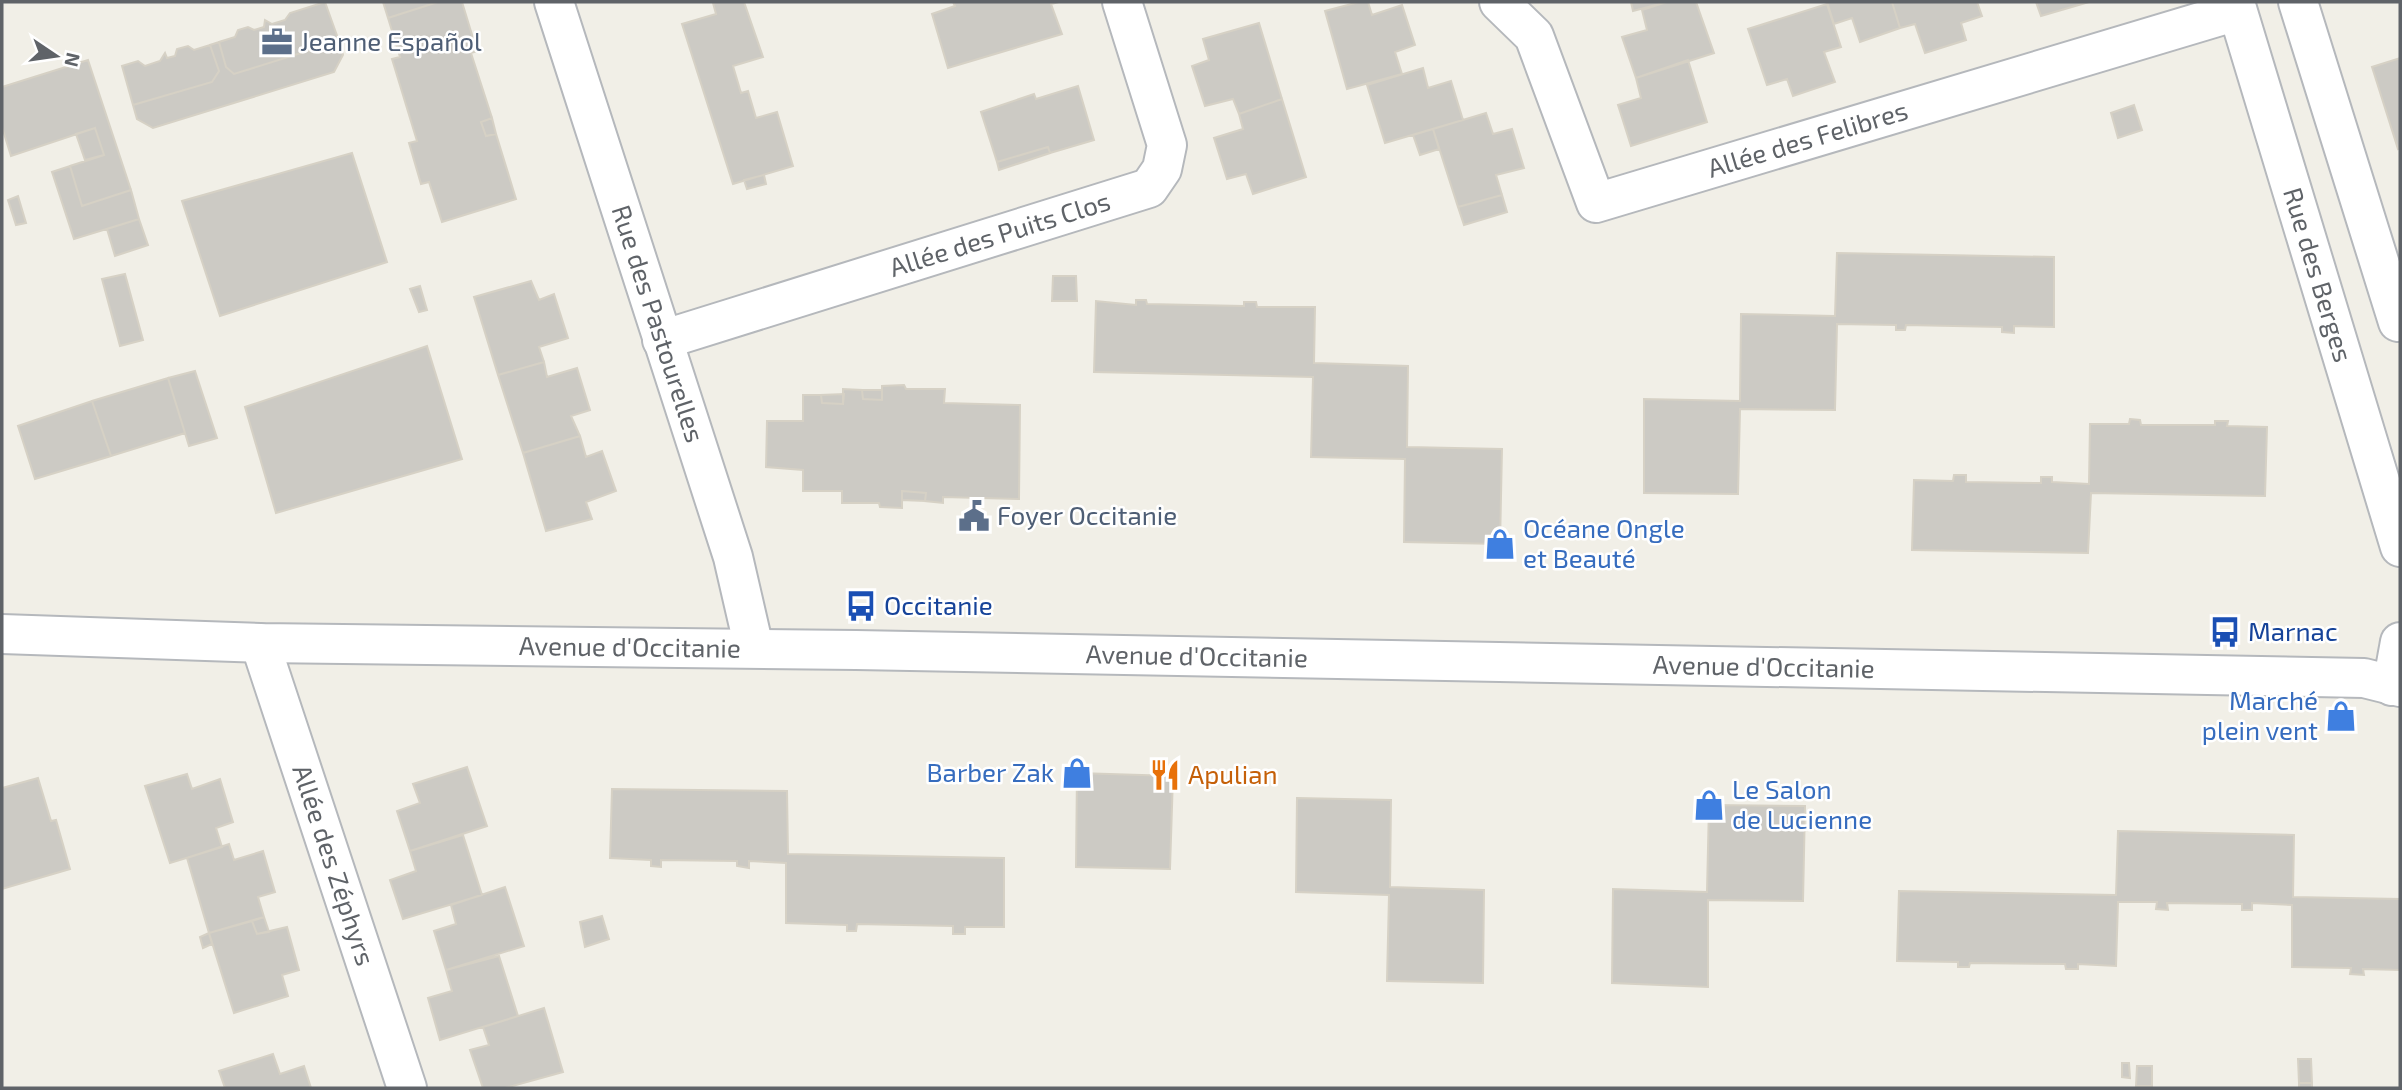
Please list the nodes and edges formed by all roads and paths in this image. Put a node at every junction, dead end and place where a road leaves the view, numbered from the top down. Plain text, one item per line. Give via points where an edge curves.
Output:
1 (554, 2) edge
2 (1122, 2) edge
3 (1499, 2) edge
4 (2298, 2) edge
5 (2236, 6) edge
6 (2398, 322) dead end
7 (662, 340) junction
8 (2400, 547) edge
9 (2, 634) edge
10 (2400, 642) edge
11 (260, 643) junction
12 (754, 648) junction
13 (2397, 684) edge
14 (407, 1088) edge

1 - 7 street, Rue des Pastourelles
2 - 7 street, Allée des Puits Clos via 1167,145 1162,169 1149,188
3 - 5 street, Allée des Felibres via 1534,36 1596,203
4 - 6 street
5 - 8 street, Rue des Berges
7 - 12 street, Rue des Pastourelles via 733,557
9 - 11 street, Avenue d'Occitanie
10 - 13 street, Avenue d'Occitanie
11 - 12 street, Avenue d'Occitanie
11 - 14 street, Allée des Zéphyrs
12 - 13 street, Avenue d'Occitanie via 2364,678

